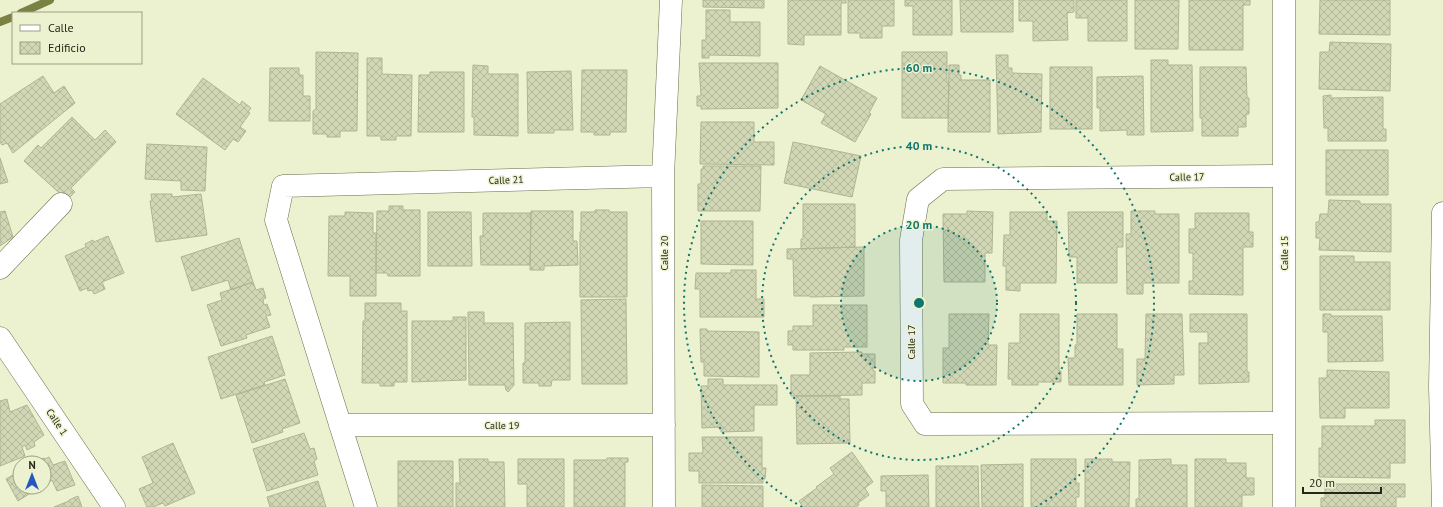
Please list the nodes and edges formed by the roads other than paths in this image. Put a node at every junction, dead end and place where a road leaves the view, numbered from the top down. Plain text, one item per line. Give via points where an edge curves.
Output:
1 (671, 0) edge
2 (1284, 0) edge
3 (663, 176) junction
4 (1284, 176) junction
5 (61, 204) dead end
6 (1443, 213) edge
7 (0, 268) edge
8 (0, 338) edge
9 (1284, 423) junction
10 (340, 425) junction
11 (664, 425) junction
12 (1443, 506) edge
13 (114, 507) edge
14 (366, 507) edge
15 (664, 507) edge
16 (1284, 507) edge

1 - 3 street, Calle 20
2 - 4 street, Calle 15
3 - 10 street, Calle 21 via 283,186 276,220
3 - 11 street, Calle 20
4 - 9 street, Calle 15
4 - 9 street, Calle 17 via 943,179 918,199 911,240 912,404 925,424
5 - 7 street
6 - 12 street via 1440,387
8 - 13 street, Calle 1
9 - 16 street, Calle 15
10 - 11 street, Calle 19
10 - 14 street
11 - 15 street, Calle 20

